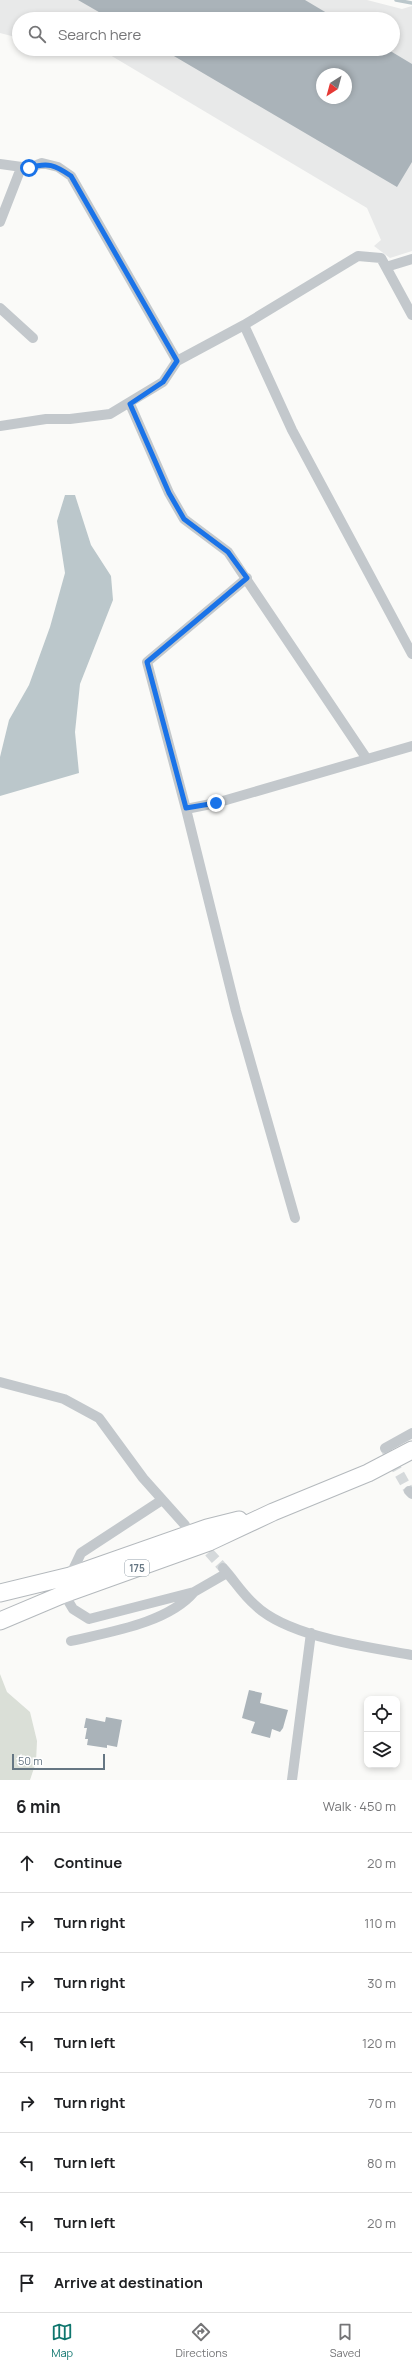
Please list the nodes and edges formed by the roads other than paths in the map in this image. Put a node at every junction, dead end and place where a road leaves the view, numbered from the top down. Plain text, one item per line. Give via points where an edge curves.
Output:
1 (0, 164) edge
2 (21, 168) junction
3 (0, 222) edge
4 (412, 259) edge
5 (386, 267) junction
6 (0, 308) edge
7 (412, 315) edge
8 (244, 325) junction
9 (33, 338) dead end
10 (177, 361) junction
11 (130, 404) junction
12 (0, 426) edge
13 (247, 578) junction
14 (412, 654) edge
15 (412, 746) edge
16 (367, 758) junction
17 (186, 808) junction
18 (295, 1218) dead end
19 (0, 1382) edge
20 (412, 1433) edge
21 (384, 1448) dead end
22 (412, 1450) edge
23 (162, 1500) junction
24 (273, 1512) junction
25 (185, 1525) dead end
26 (70, 1576) junction
27 (194, 1592) junction
28 (0, 1593) edge
29 (64, 1594) junction
30 (0, 1621) edge
31 (311, 1633) junction
32 (71, 1641) dead end
33 (412, 1655) edge
34 (292, 1780) edge

1 - 2 street
2 - 3 street
2 - 10 street via 42,164 58,168 71,176
4 - 5 street
5 - 7 street
5 - 8 street via 381,258 358,256
6 - 9 street
8 - 10 street
8 - 14 street via 292,430
10 - 11 street via 163,382
11 - 12 street via 110,414
11 - 13 street via 169,493 184,519 228,552
13 - 16 street
13 - 17 street via 147,662
15 - 16 street
16 - 17 street via 216,803
17 - 18 street via 236,1011
19 - 23 street via 64,1399 99,1418
20 - 21 street
22 - 24 highway, 175 via 368,1473
23 - 25 street
23 - 26 street via 81,1553
24 - 26 highway, 175 via 207,1528
24 - 29 highway, 175 via 209,1542
26 - 28 highway, 175
27 - 29 street via 89,1619 73,1609
27 - 31 street via 225,1570 255,1605 271,1617
27 - 32 street via 186,1601 138,1626
29 - 30 highway, 175
31 - 33 street
31 - 34 street

